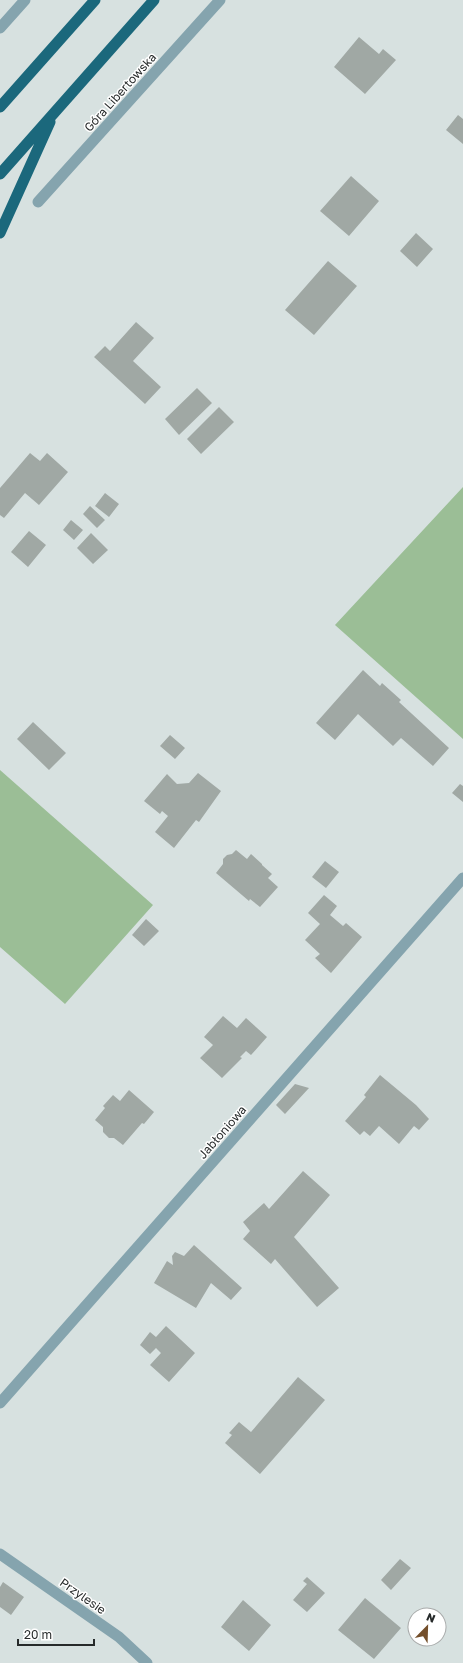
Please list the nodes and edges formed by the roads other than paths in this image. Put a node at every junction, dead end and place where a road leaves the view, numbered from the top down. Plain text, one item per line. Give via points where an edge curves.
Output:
1 (25, 0) edge
2 (95, 0) edge
3 (154, 0) edge
4 (220, 0) edge
5 (0, 28) edge
6 (0, 107) edge
7 (55, 112) junction
8 (0, 174) edge
9 (38, 202) dead end
10 (0, 233) edge
11 (463, 878) edge
12 (0, 1403) edge
13 (0, 1554) edge
14 (147, 1663) edge

1 - 5 street
2 - 6 highway
3 - 7 highway
4 - 9 street, Góra Libertowska
7 - 8 highway
7 - 10 highway
11 - 12 street, Jabłoniowa
13 - 14 street, Przylesie via 119,1637

